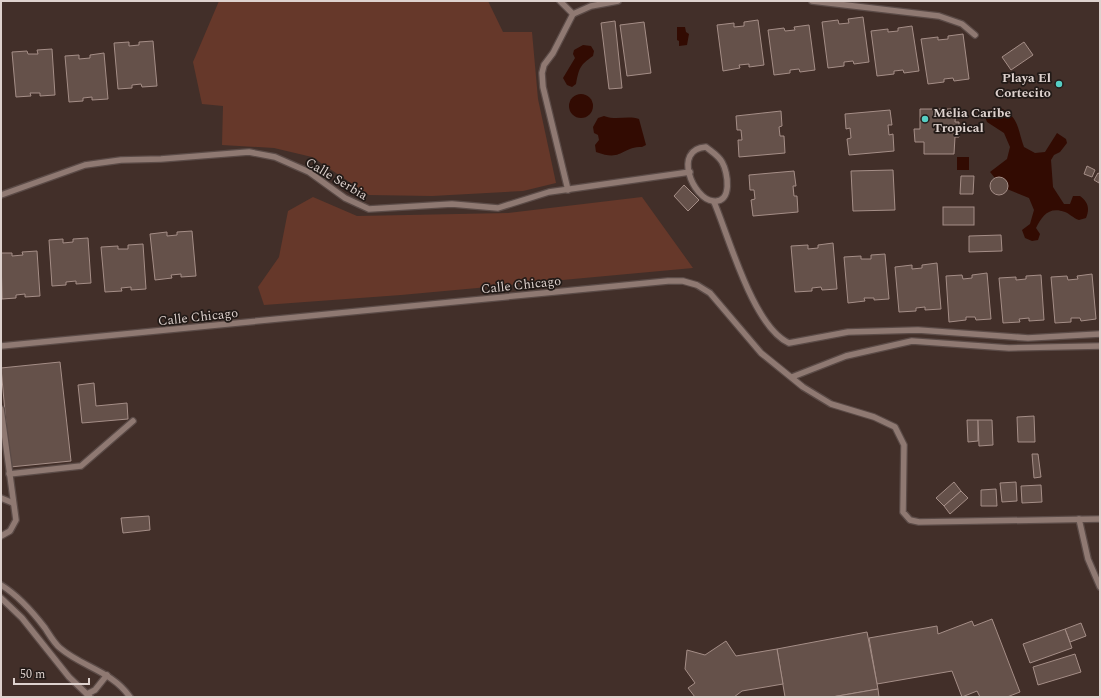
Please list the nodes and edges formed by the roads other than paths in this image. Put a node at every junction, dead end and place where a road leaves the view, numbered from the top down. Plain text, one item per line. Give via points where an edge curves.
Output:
1 (560, 1) edge
2 (618, 1) edge
3 (812, 1) edge
4 (573, 14) junction
5 (975, 34) dead end
6 (690, 172) junction
7 (568, 190) junction
8 (1, 195) edge
9 (714, 202) junction
10 (1100, 334) edge
11 (1, 346) edge
12 (1100, 346) edge
13 (792, 377) junction
14 (1, 409) edge
15 (133, 421) dead end
16 (1, 468) edge
17 (9, 468) junction
18 (9, 474) junction
19 (1, 498) edge
20 (13, 503) junction
21 (1079, 519) junction
22 (1100, 519) edge
23 (1, 536) edge
24 (1, 585) edge
25 (1100, 587) edge
26 (1, 598) edge
27 (107, 675) junction
28 (88, 696) edge
29 (130, 697) edge

1 - 4 lane
2 - 4 lane via 591,6
3 - 5 lane via 939,16 962,24
4 - 7 lane via 542,73 543,87
6 - 7 lane, Calle Serbia
6 - 9 lane via 698,192 705,199
6 - 9 lane via 689,156 692,151 706,148 716,154 726,172 727,189 725,196
7 - 8 lane, Calle Serbia via 549,192 498,208 452,204 369,209 344,198 309,172 275,157 249,152 161,160 121,160 85,165
9 - 10 lane via 756,305 780,339 789,343 848,332 911,330 1028,338
11 - 13 lane, Calle Chicago via 683,281 697,285 710,293 761,353
12 - 13 lane via 1009,348 912,341 846,356
13 - 21 lane, Calle Chicago via 831,404 874,417 895,427 904,445 903,512 910,520 919,522
14 - 17 lane
15 - 18 lane via 81,466
16 - 17 lane
17 - 18 lane
18 - 20 lane
19 - 20 lane
20 - 23 lane via 16,520 10,531
21 - 22 lane
21 - 25 lane via 1088,559
24 - 27 lane via 14,592 33,612 58,647
26 - 28 lane via 22,618 69,677
27 - 28 lane
27 - 29 lane

